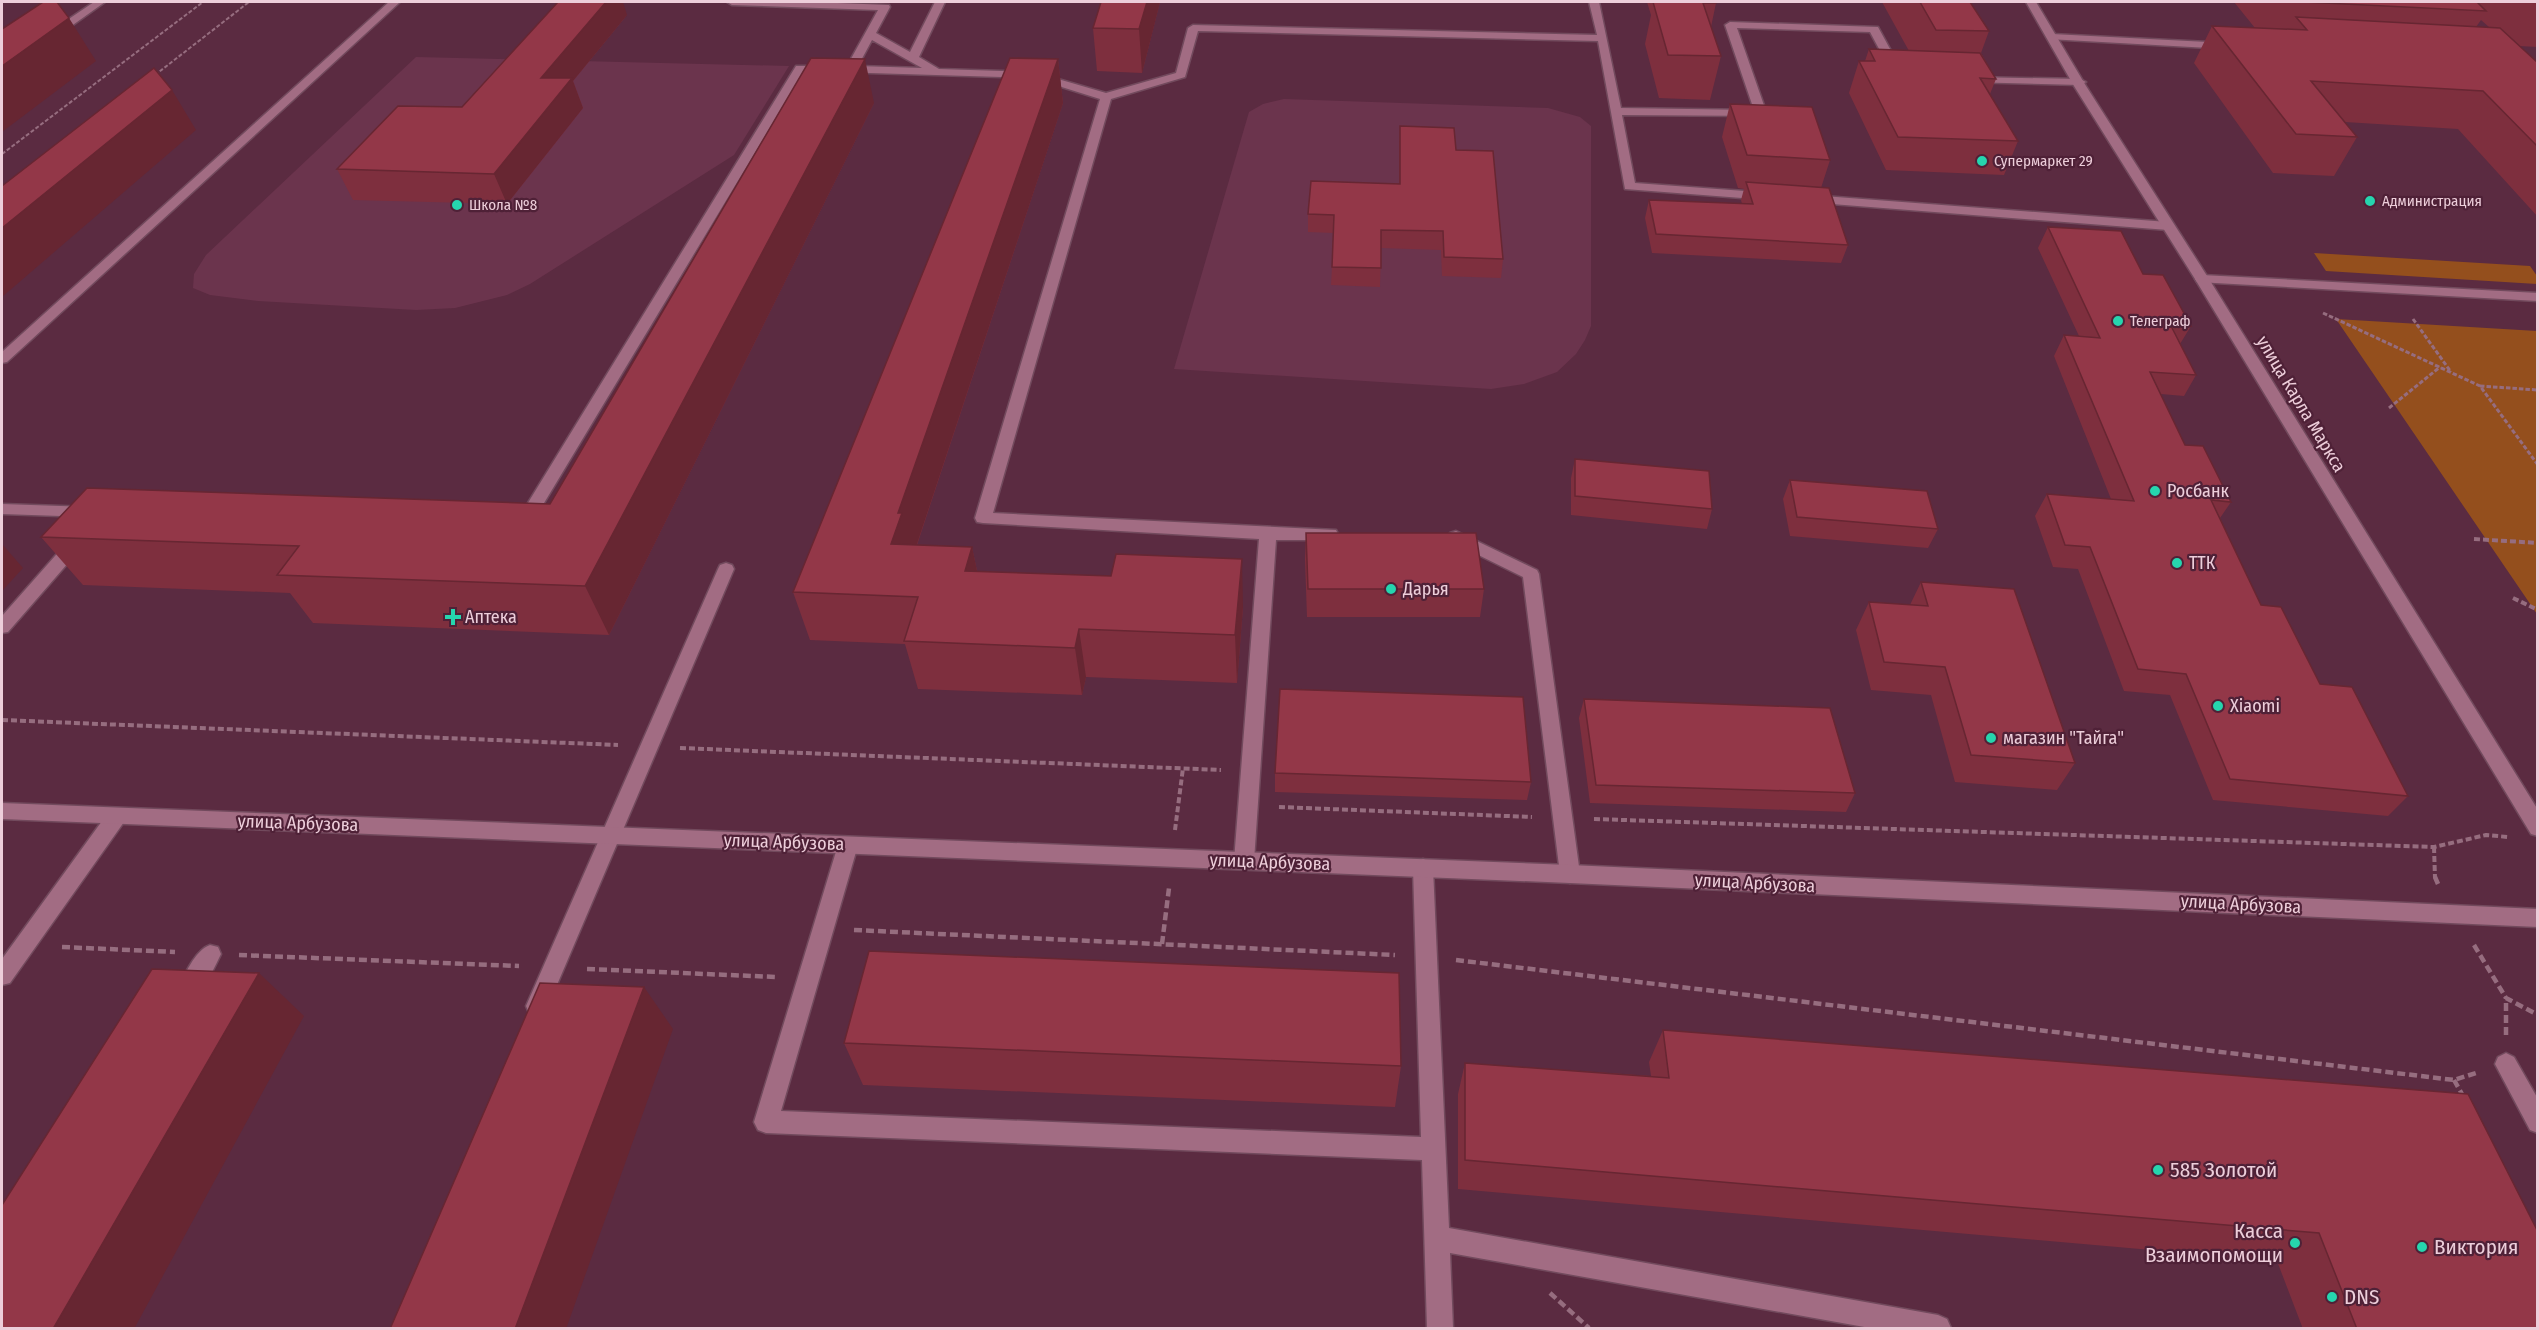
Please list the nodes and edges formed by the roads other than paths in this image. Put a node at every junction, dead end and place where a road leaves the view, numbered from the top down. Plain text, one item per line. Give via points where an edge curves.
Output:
1 (100, 2) edge
2 (395, 2) edge
3 (732, 2) edge
4 (940, 2) edge
5 (1594, 2) edge
6 (2031, 2) edge
7 (870, 34) junction
8 (2052, 37) junction
9 (1603, 38) junction
10 (46, 39) edge
11 (2240, 47) edge
12 (913, 58) junction
13 (851, 69) junction
14 (938, 72) junction
15 (1900, 78) edge
16 (1960, 79) edge
17 (2080, 82) junction
18 (1106, 97) junction
19 (1616, 111) junction
20 (2168, 226) junction
21 (2202, 279) junction
22 (2538, 297) edge
23 (2, 359) edge
24 (2, 509) edge
25 (509, 526) edge
26 (1268, 534) junction
27 (1350, 535) edge
28 (1442, 536) edge
29 (726, 569) dead end
30 (2, 627) edge
31 (2, 811) edge
32 (117, 816) junction
33 (2538, 828) edge
34 (609, 836) junction
35 (848, 845) junction
36 (1244, 861) junction
37 (1423, 868) junction
38 (1570, 874) junction
39 (2538, 918) edge
40 (210, 954) road end
41 (2, 976) edge
42 (180, 1004) edge
43 (530, 1022) edge
44 (2506, 1065) road end
45 (2538, 1122) edge
46 (1433, 1149) junction
47 (1437, 1238) junction
48 (1440, 1329) edge
49 (1938, 1329) edge

1 - 10 street
2 - 23 street
3 - 7 street via 885,7
4 - 12 street
5 - 9 street
6 - 8 street, улица Карла Маркса
7 - 12 street
7 - 13 street
8 - 11 street
8 - 17 street, улица Карла Маркса
9 - 18 street via 1193,28 1181,75
9 - 19 street
12 - 14 street
13 - 14 street
13 - 25 street via 800,68 521,527
14 - 18 street via 1034,75
15 - 19 street via 1874,29 1730,25 1761,114
16 - 17 street
17 - 20 street, улица Карла Маркса
18 - 26 street via 983,518
19 - 20 street via 1629,186
20 - 21 street, улица Карла Маркса
21 - 22 street
21 - 33 street, улица Карла Маркса
24 - 30 street via 104,513
26 - 27 street
26 - 36 street
28 - 38 street via 1454,536 1531,574
29 - 34 street
31 - 32 street, улица Арбузова
32 - 34 street, улица Арбузова
32 - 41 street
34 - 35 street, улица Арбузова
34 - 43 street
35 - 36 street, улица Арбузова
35 - 46 street via 766,1122
36 - 37 street, улица Арбузова
37 - 38 street, улица Арбузова
37 - 46 street
38 - 39 street, улица Арбузова
40 - 42 street
44 - 45 street
46 - 47 street
47 - 48 street
47 - 49 street

